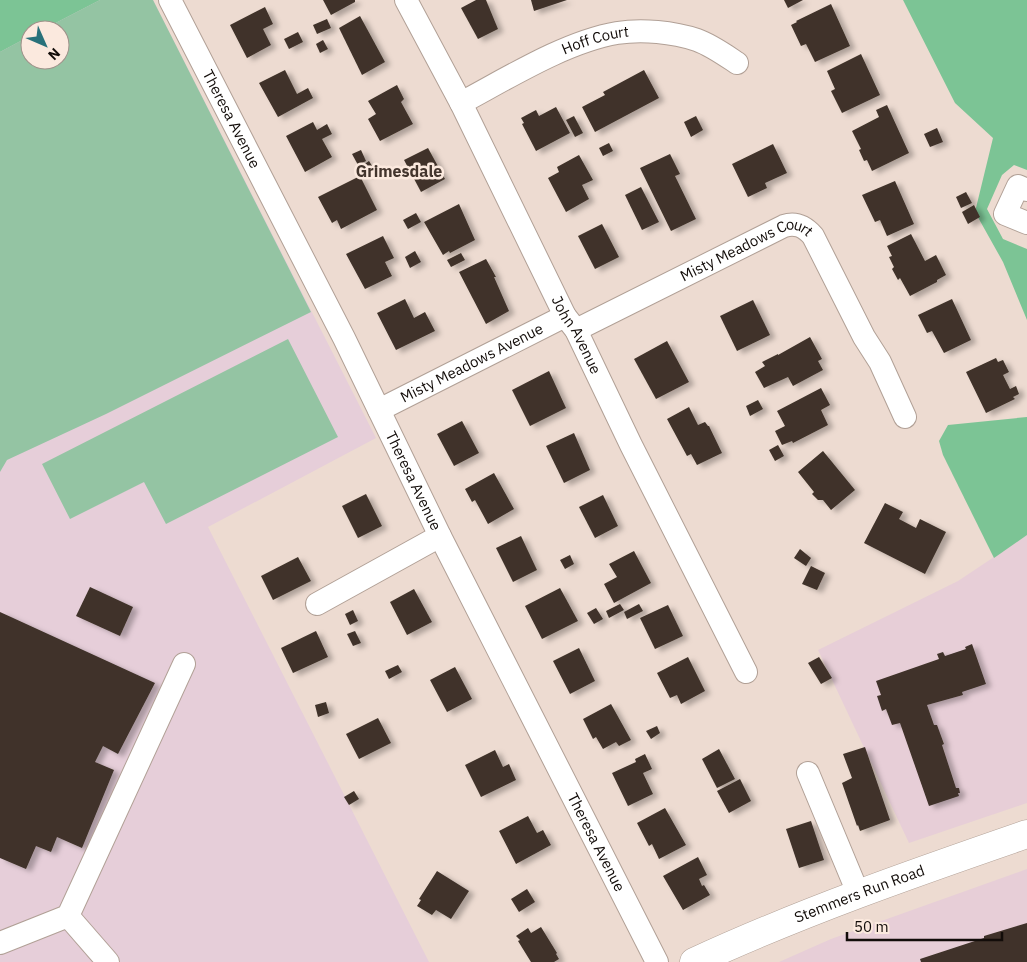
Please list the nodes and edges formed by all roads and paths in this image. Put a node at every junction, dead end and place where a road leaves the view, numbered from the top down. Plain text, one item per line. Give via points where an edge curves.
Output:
1 (170, 0) edge
2 (406, 0) edge
3 (737, 63) dead end
4 (461, 103) junction
5 (1027, 190) edge
6 (1027, 223) edge
7 (571, 323) junction
8 (378, 410) junction
9 (904, 417) dead end
10 (440, 536) junction
11 (317, 604) dead end
12 (184, 664) dead end
13 (746, 672) dead end
14 (808, 773) dead end
15 (1027, 834) edge
16 (858, 893) junction
17 (68, 916) junction
18 (0, 943) edge
19 (108, 962) edge
20 (657, 962) edge
21 (694, 962) edge

1 - 8 street, Theresa Avenue via 340,329
2 - 4 street, John Avenue
3 - 4 street, Hoff Court via 698,40 641,31 618,33 579,43
4 - 7 street, John Avenue
5 - 6 street via 1018,186 1005,214
7 - 8 street, Misty Meadows Avenue
7 - 9 street, Misty Meadows Court via 784,226 800,225 813,236 880,362
7 - 13 street, John Avenue
8 - 10 street, Theresa Avenue
10 - 11 street
10 - 20 street, Theresa Avenue
12 - 17 street
14 - 16 street
15 - 16 main road, Stemmers Run Road
16 - 21 main road, Stemmers Run Road
17 - 18 street
17 - 19 street

